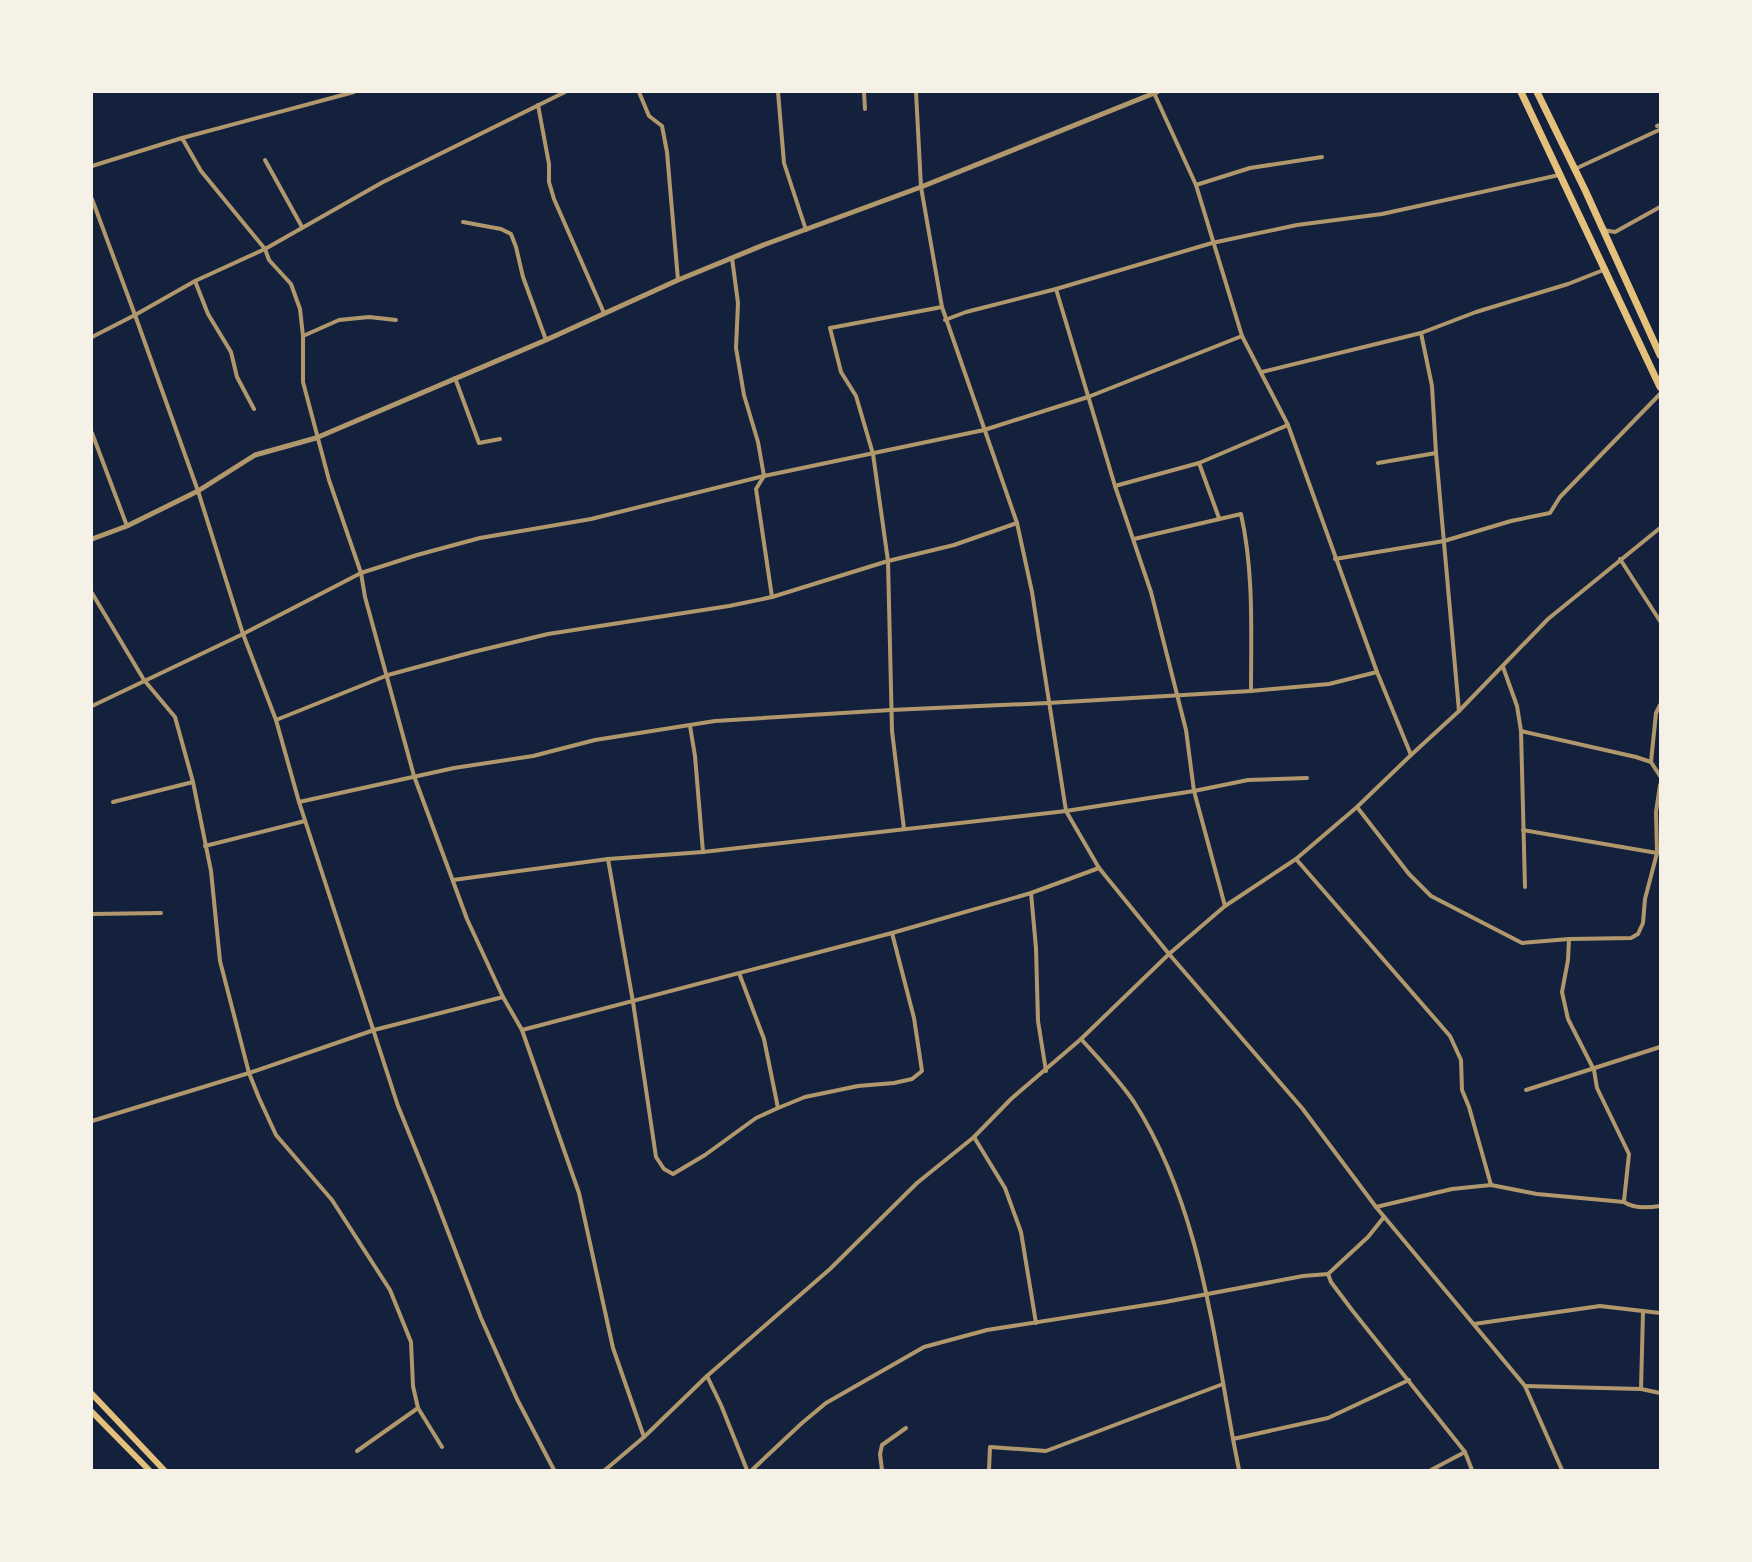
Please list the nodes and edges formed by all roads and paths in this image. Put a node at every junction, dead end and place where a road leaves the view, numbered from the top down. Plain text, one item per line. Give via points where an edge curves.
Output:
1 (354, 92) edge
2 (566, 92) edge
3 (639, 92) edge
4 (778, 92) edge
5 (864, 92) edge
6 (916, 92) edge
7 (1155, 92) edge
8 (1521, 92) edge
9 (1537, 92) edge
10 (538, 105) junction
11 (865, 109) dead end
12 (1659, 127) edge
13 (182, 138) junction
14 (1322, 157) dead end
15 (265, 160) dead end
16 (92, 166) edge
17 (1575, 170) junction
18 (1561, 175) junction
19 (1196, 185) junction
20 (921, 187) junction
21 (92, 199) edge
22 (1660, 207) edge
23 (463, 222) dead end
24 (302, 227) junction
25 (806, 230) junction
26 (1603, 230) junction
27 (1212, 243) junction
28 (265, 249) junction
29 (732, 258) junction
30 (1606, 269) junction
31 (678, 280) junction
32 (195, 281) junction
33 (1056, 289) junction
34 (942, 307) junction
35 (604, 313) junction
36 (135, 315) junction
37 (396, 320) dead end
38 (945, 320) junction
39 (1421, 333) junction
40 (303, 336) junction
41 (1242, 336) junction
42 (92, 337) edge
43 (546, 340) junction
44 (1660, 355) edge
45 (1262, 372) junction
46 (455, 378) junction
47 (1660, 387) edge
48 (1660, 394) edge
49 (1088, 397) junction
50 (254, 409) dead end
51 (1288, 425) junction
52 (984, 430) junction
53 (92, 433) edge
54 (316, 438) junction
55 (500, 439) dead end
56 (1436, 453) junction
57 (873, 454) junction
58 (1199, 463) junction
59 (1378, 463) dead end
60 (764, 476) junction
61 (1115, 486) junction
62 (198, 491) junction
63 (1219, 518) junction
64 (1017, 523) junction
65 (127, 526) junction
66 (1660, 528) edge
67 (92, 539) edge
68 (1134, 539) junction
69 (1444, 541) junction
70 (1335, 559) junction
71 (1620, 559) junction
72 (888, 561) junction
73 (361, 573) junction
74 (92, 593) edge
75 (772, 597) junction
76 (1660, 621) edge
77 (243, 634) junction
78 (1503, 667) junction
79 (1377, 672) junction
80 (388, 675) junction
81 (144, 680) junction
82 (1251, 691) junction
83 (1177, 695) junction
84 (1048, 704) junction
85 (1660, 705) edge
86 (92, 706) edge
87 (891, 710) junction
88 (1459, 711) junction
89 (276, 720) junction
90 (690, 726) junction
91 (1521, 731) junction
92 (1411, 755) junction
93 (1651, 762) junction
94 (414, 776) junction
95 (1660, 776) edge
96 (1307, 778) dead end
97 (194, 782) junction
98 (1660, 785) edge
99 (1194, 791) junction
100 (113, 802) dead end
101 (299, 802) junction
102 (1357, 807) junction
103 (1066, 811) junction
104 (305, 821) junction
105 (904, 829) junction
106 (1523, 830) junction
107 (205, 846) junction
108 (703, 852) junction
109 (1657, 853) junction
110 (608, 859) junction
111 (1296, 859) junction
112 (1099, 868) junction
113 (453, 880) junction
114 (1525, 886) dead end
115 (1031, 893) junction
116 (1225, 906) junction
117 (161, 913) dead end
118 (92, 914) edge
119 (892, 933) junction
120 (1569, 939) junction
121 (1169, 954) junction
122 (740, 973) junction
123 (503, 997) junction
124 (633, 1002) junction
125 (374, 1030) junction
126 (522, 1030) junction
127 (1081, 1039) junction
128 (1660, 1047) edge
129 (1594, 1070) junction
130 (1046, 1071) junction
131 (249, 1073) junction
132 (1526, 1090) dead end
133 (778, 1108) junction
134 (92, 1121) edge
135 (974, 1137) junction
136 (1491, 1185) junction
137 (1624, 1202) junction
138 (1660, 1206) edge
139 (1376, 1207) junction
140 (1384, 1216) junction
141 (1328, 1274) junction
142 (1207, 1293) junction
143 (1643, 1312) junction
144 (1660, 1312) edge
145 (1036, 1323) junction
146 (1473, 1324) junction
147 (707, 1376) junction
148 (1409, 1380) junction
149 (1223, 1384) junction
150 (1525, 1386) junction
151 (1641, 1389) junction
152 (92, 1394) edge
153 (1660, 1394) edge
154 (418, 1408) junction
155 (92, 1412) edge
156 (906, 1428) dead end
157 (644, 1437) junction
158 (1233, 1439) junction
159 (442, 1447) dead end
160 (357, 1451) dead end
161 (1465, 1452) junction
162 (149, 1470) edge
163 (164, 1470) edge
164 (554, 1470) edge
165 (605, 1470) edge
166 (747, 1470) edge
167 (752, 1470) edge
168 (882, 1470) edge
169 (989, 1470) edge
170 (1239, 1470) edge
171 (1431, 1470) edge
172 (1472, 1470) edge
173 (1563, 1470) edge

1 - 13 street
2 - 10 street
3 - 31 street via 649,117 662,126
4 - 25 street via 784,163
5 - 11 street
6 - 20 street
7 - 19 street
7 - 20 street
8 - 18 highway
9 - 17 highway
10 - 24 street
10 - 35 street via 554,200
12 - 17 street
13 - 16 street
13 - 28 street via 201,171
14 - 19 street via 1250,168
15 - 24 street
17 - 26 highway
18 - 27 street via 1382,214 1297,225
18 - 30 highway
19 - 27 street
20 - 25 street
20 - 34 street
21 - 36 street
22 - 26 street via 1621,230
23 - 43 street via 510,234
24 - 28 street
25 - 29 street
26 - 44 highway
27 - 33 street
27 - 41 street
28 - 32 street
28 - 40 street via 269,260 291,284 300,309
29 - 31 street
29 - 60 street via 738,303 736,348
30 - 39 street
30 - 47 highway
31 - 35 street
32 - 36 street
32 - 50 street
33 - 38 street
33 - 49 street
34 - 38 street
34 - 57 street via 830,328
35 - 43 street
36 - 42 street
36 - 62 street
37 - 40 street via 339,320
38 - 52 street
39 - 45 street
39 - 56 street via 1432,386
40 - 54 street via 303,382
41 - 45 street
41 - 49 street
43 - 46 street
45 - 51 street
46 - 54 street
46 - 55 street via 479,443
48 - 69 street via 1560,497 1550,513
49 - 52 street
49 - 61 street
51 - 58 street
51 - 70 street
52 - 57 street
52 - 64 street
53 - 65 street
54 - 62 street via 255,455
54 - 73 street
56 - 59 street
56 - 69 street
57 - 60 street
57 - 72 street
58 - 61 street
58 - 63 street
60 - 73 street via 591,519 480,538
60 - 75 street via 756,489
61 - 68 street
62 - 65 street
62 - 77 street
63 - 68 street
63 - 82 street via 1241,514 1247,541
64 - 72 street
64 - 84 street via 1032,592
65 - 67 street
66 - 71 street
68 - 83 street
69 - 70 street
69 - 88 street
70 - 79 street
71 - 76 street
71 - 78 street via 1548,619
72 - 75 street
72 - 87 street
73 - 77 street
73 - 80 street via 364,597
74 - 81 street
75 - 80 street via 548,634
77 - 81 street
77 - 89 street
78 - 88 street
78 - 91 street
79 - 82 street via 1329,684
79 - 92 street
80 - 89 street
80 - 94 street
81 - 86 street
81 - 97 street via 175,717
82 - 83 street
83 - 84 street
83 - 99 street
84 - 87 street
84 - 103 street
85 - 93 street
87 - 90 street via 715,721
87 - 105 street
88 - 92 street
89 - 101 street
90 - 94 street via 595,740 532,756
90 - 108 street
91 - 93 street
91 - 106 street
92 - 102 street
93 - 95 street
94 - 101 street
94 - 113 street
96 - 99 street via 1248,780
97 - 100 street
97 - 107 street
98 - 109 street
99 - 103 street
99 - 116 street
101 - 104 street
102 - 111 street
102 - 120 street via 1408,874 1431,896 1522,943
103 - 105 street
103 - 112 street
104 - 107 street
104 - 125 street
105 - 108 street
106 - 109 street
106 - 114 street
107 - 131 street via 220,961
108 - 110 street
109 - 120 street via 1638,934 1631,938
110 - 113 street
110 - 124 street
111 - 116 street
111 - 136 street via 1450,1036 1461,1060 1462,1090
112 - 115 street
112 - 121 street
113 - 123 street via 466,919
115 - 119 street
115 - 130 street via 1038,1022
116 - 121 street
117 - 118 street
119 - 122 street
119 - 133 street via 914,1018 922,1071 912,1079 805,1097
120 - 129 street via 1562,992 1568,1019
121 - 127 street
121 - 139 street via 1302,1108
122 - 124 street
122 - 133 street via 764,1039
123 - 125 street
123 - 126 street
124 - 126 street
124 - 133 street via 656,1157 664,1169 673,1174 756,1118
125 - 131 street
125 - 164 street via 398,1106 481,1318
126 - 157 street via 579,1193 613,1348
127 - 130 street
127 - 142 street via 1133,1101 1162,1154 1196,1246
128 - 129 street
129 - 132 street
129 - 137 street via 1597,1088 1629,1154
130 - 135 street via 1011,1099
131 - 134 street
131 - 154 street via 276,1135 332,1200 390,1290 411,1342
135 - 145 street via 1005,1188 1022,1232
135 - 147 street via 917,1183 830,1269
136 - 137 street via 1537,1194
136 - 139 street via 1452,1189
137 - 138 street via 1630,1206
139 - 140 street
140 - 141 street via 1368,1237
140 - 146 street
141 - 142 street
141 - 148 street
142 - 145 street
142 - 149 street
143 - 144 street
143 - 146 street via 1600,1306
143 - 151 street
145 - 167 street via 987,1330 924,1347 826,1403
146 - 150 street
147 - 157 street
147 - 166 street
148 - 158 street via 1328,1418
148 - 161 street
149 - 158 street
149 - 169 street via 1046,1450 990,1447
150 - 151 street
150 - 173 street
151 - 153 street
152 - 163 main road
154 - 159 street
154 - 160 street
155 - 162 main road
156 - 168 street via 882,1445
157 - 165 street
158 - 170 street
161 - 171 street
161 - 172 street

